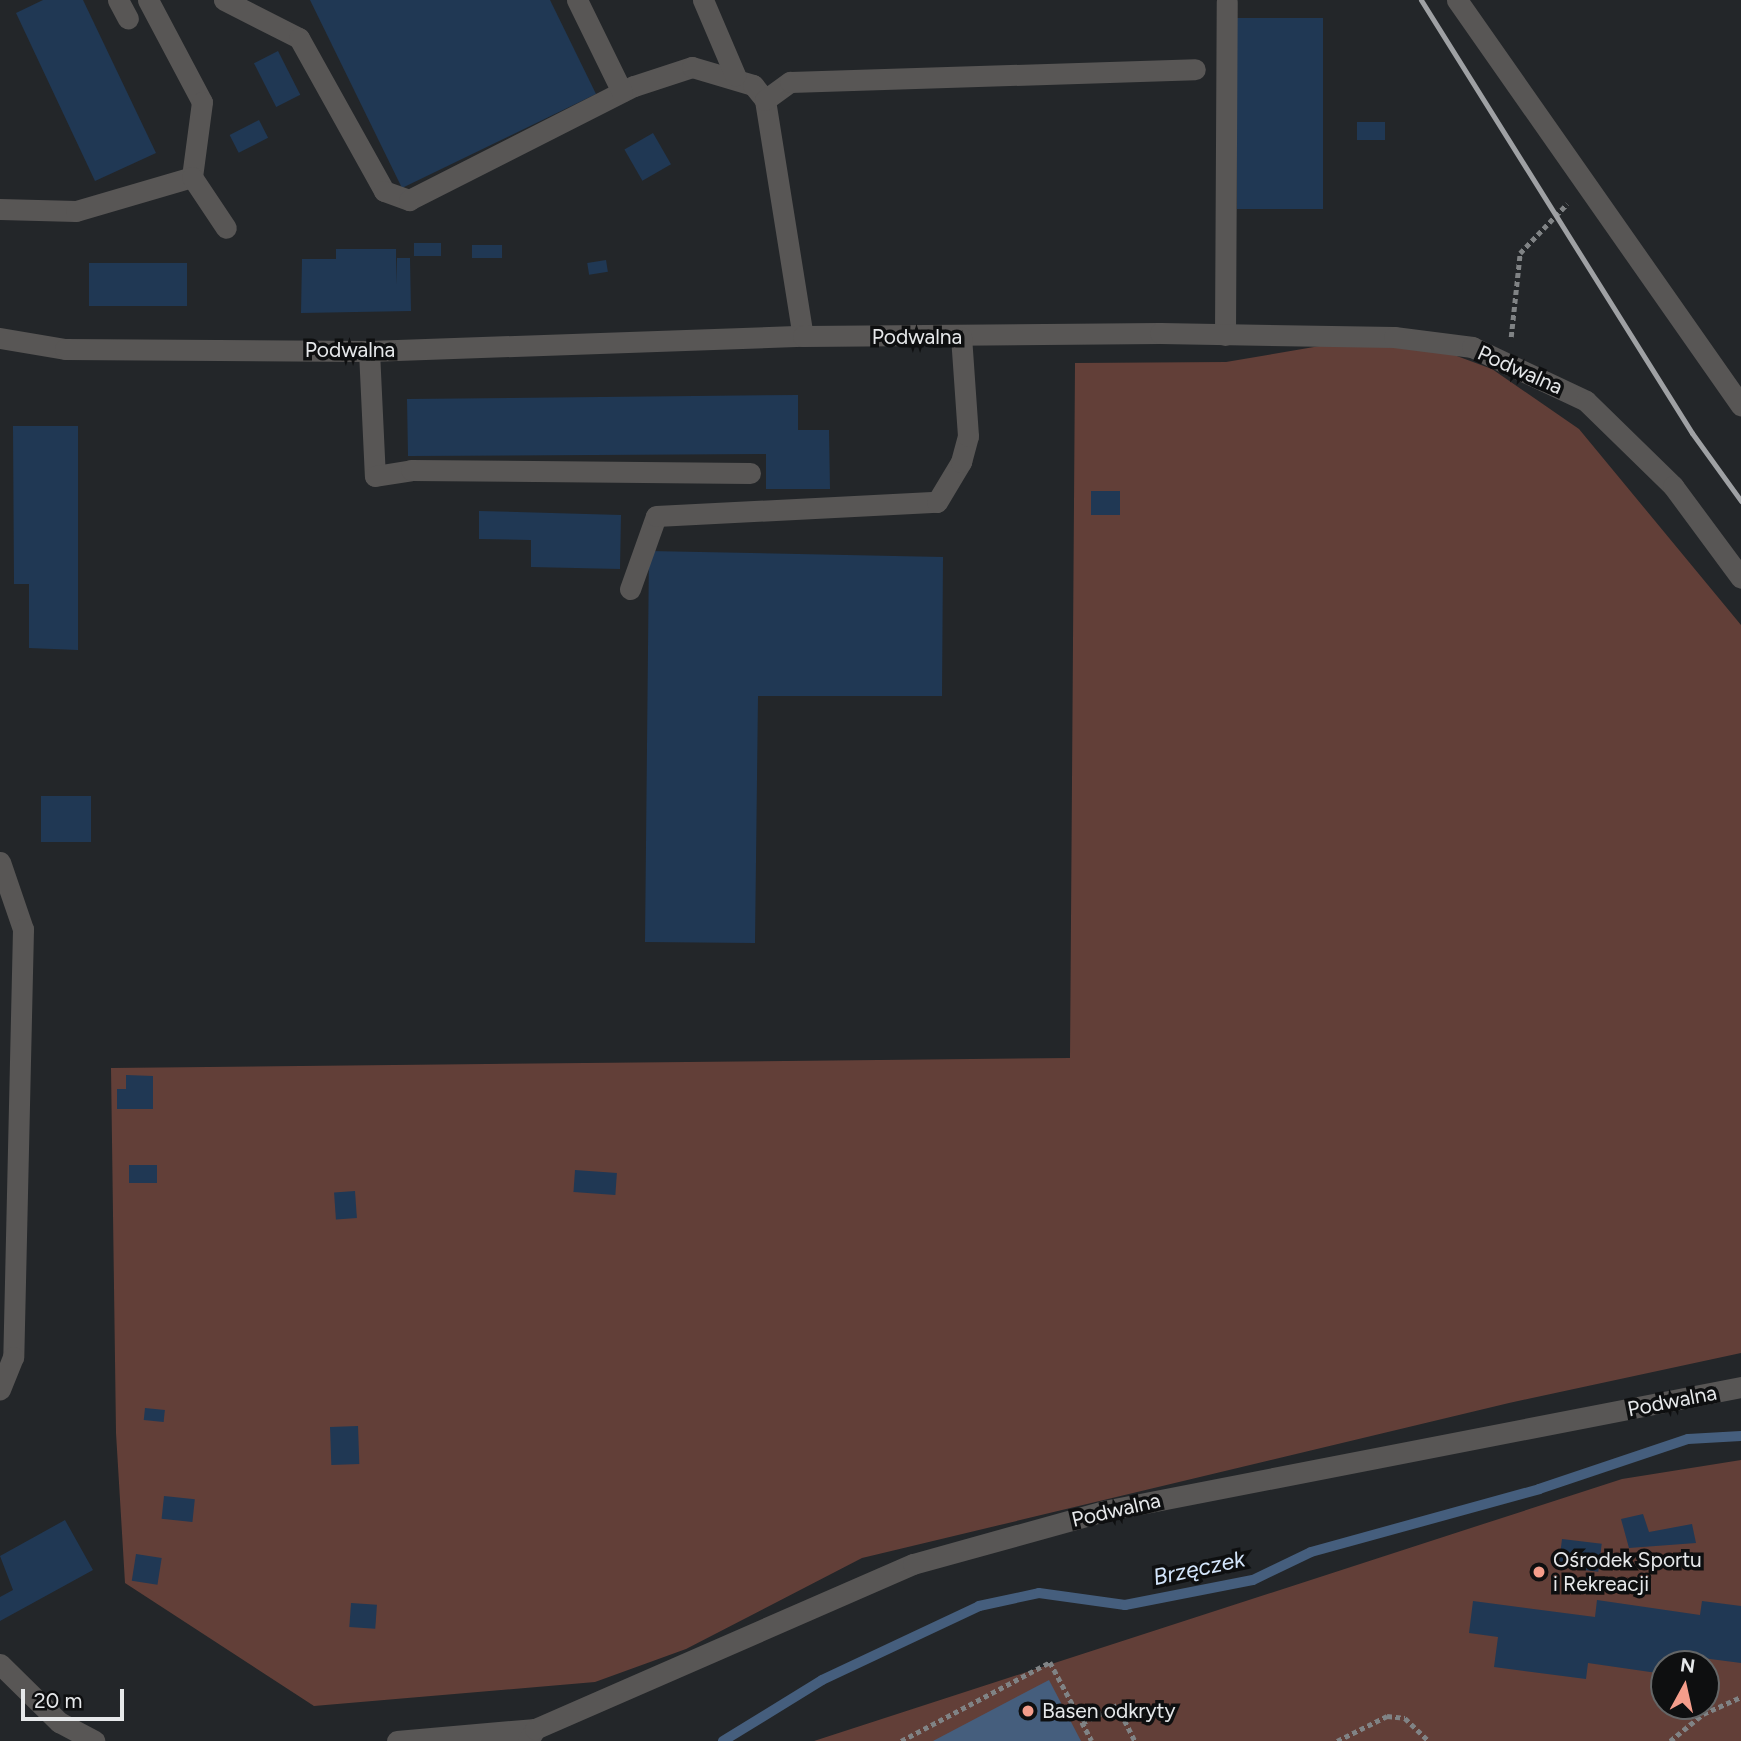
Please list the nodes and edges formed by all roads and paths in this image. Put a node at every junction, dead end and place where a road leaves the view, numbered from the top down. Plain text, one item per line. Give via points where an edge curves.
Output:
1 (118, 0) edge
2 (148, 0) edge
3 (224, 0) edge
4 (577, 0) edge
5 (703, 0) edge
6 (1457, 0) edge
7 (1227, 2) dead end
8 (128, 19) dead end
9 (1195, 69) dead end
10 (736, 75) junction
11 (622, 92) junction
12 (765, 100) junction
13 (192, 177) junction
14 (1583, 187) junction
15 (0, 209) edge
16 (226, 228) dead end
17 (1225, 335) junction
18 (803, 336) junction
19 (961, 337) junction
20 (0, 338) edge
21 (369, 351) junction
22 (1509, 362) junction
23 (1741, 406) edge
24 (750, 473) dead end
25 (1741, 578) edge
26 (630, 589) dead end
27 (0, 862) edge
28 (1741, 1387) edge
29 (0, 1390) edge
30 (0, 1664) edge
31 (1741, 1697) edge
32 (1083, 1723) junction
33 (531, 1735) edge
34 (94, 1741) edge
35 (397, 1741) edge
36 (901, 1741) edge
37 (1092, 1741) edge
38 (1135, 1741) edge
39 (1337, 1741) edge
40 (1429, 1741) edge
41 (1670, 1741) edge

1 - 8 street
2 - 13 street via 202,102
3 - 11 street via 299,38 384,191 409,200
4 - 11 street
5 - 10 street
6 - 14 street
7 - 17 street
9 - 12 street via 790,82
10 - 11 street via 692,67
10 - 12 street
12 - 18 street
13 - 15 street via 76,211
13 - 16 street
14 - 22 path via 1520,253
14 - 23 street
17 - 19 street, Podwalna
17 - 22 street, Podwalna via 1394,337 1472,347
18 - 19 street, Podwalna
18 - 21 street, Podwalna
19 - 26 street via 968,436 961,462 937,502 656,516
20 - 21 street, Podwalna via 65,349
21 - 24 street via 375,476 411,470
22 - 25 street, Podwalna via 1594,410 1673,486
27 - 29 street via 23,929 13,1357
28 - 33 street, Podwalna via 1104,1511 913,1564
30 - 34 street via 59,1722
31 - 41 path via 1703,1714
32 - 36 path via 1050,1662
32 - 37 path
32 - 38 path via 1116,1705
33 - 35 street, Podwalna
39 - 40 path via 1387,1716 1405,1718

